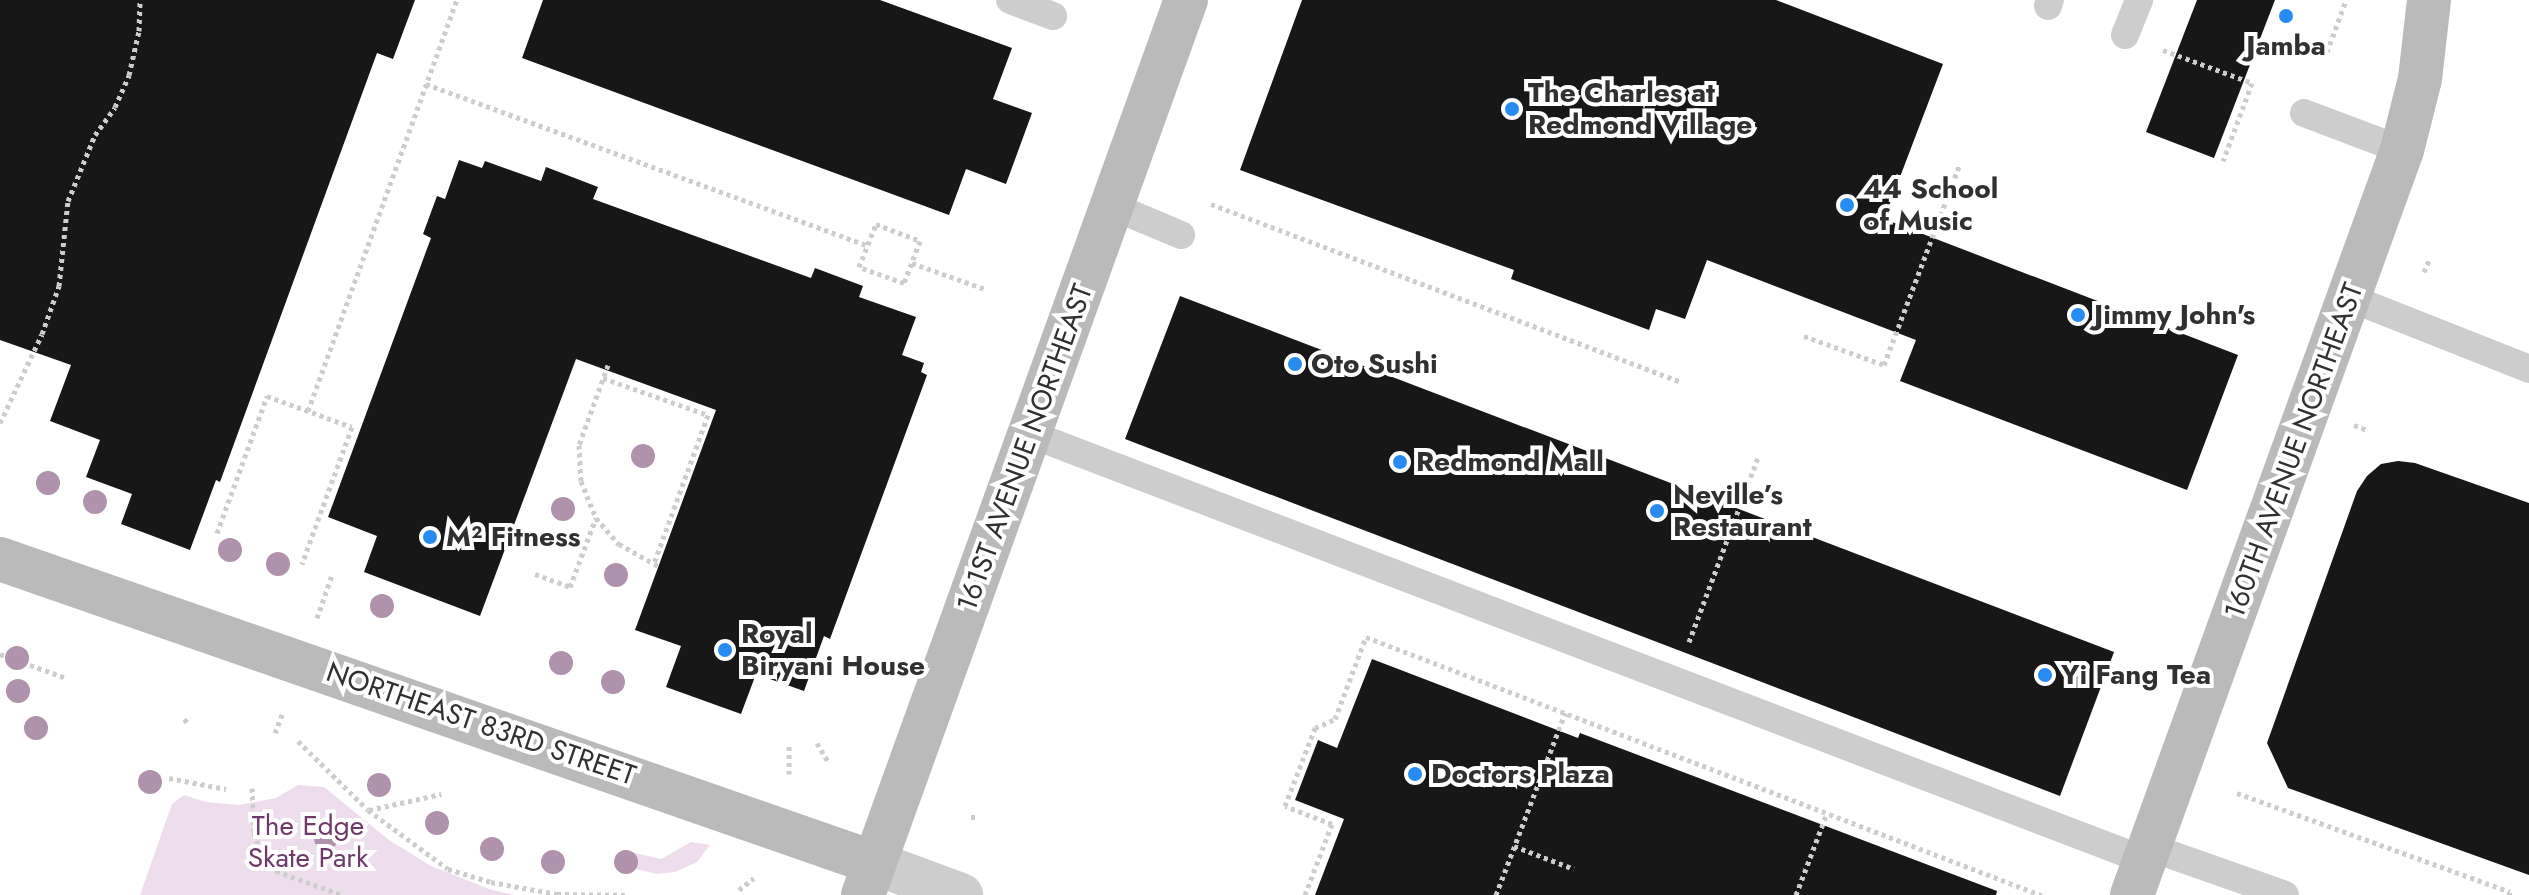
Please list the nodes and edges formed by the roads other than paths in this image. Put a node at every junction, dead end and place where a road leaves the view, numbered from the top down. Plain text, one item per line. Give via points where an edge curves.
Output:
1 (1010, 0) edge
2 (1186, 0) edge
3 (2139, 0) edge
4 (2431, 3) edge
5 (1053, 16) dead end
6 (2125, 35) road end
7 (2304, 113) dead end
8 (2402, 150) junction
9 (1112, 206) junction
10 (1181, 235) dead end
11 (2350, 298) junction
12 (2529, 369) edge
13 (1030, 434) junction
14 (0, 559) edge
15 (2142, 867) edge
16 (869, 879) edge
17 (961, 895) edge
18 (2285, 895) edge

1 - 5 lane
2 - 9 street, 161ST AVENUE NORTHEAST
3 - 6 lane
4 - 8 street, 160TH AVENUE NORTHEAST
7 - 8 lane
8 - 11 street, 160TH AVENUE NORTHEAST
9 - 10 lane
9 - 13 street, 161ST AVENUE NORTHEAST
11 - 12 lane
11 - 15 street, 160TH AVENUE NORTHEAST
13 - 15 lane via 1674,680
13 - 16 street, 161ST AVENUE NORTHEAST
14 - 16 street, NORTHEAST 83RD STREET
15 - 18 lane
16 - 17 street, NORTHEAST 83RD STREET

